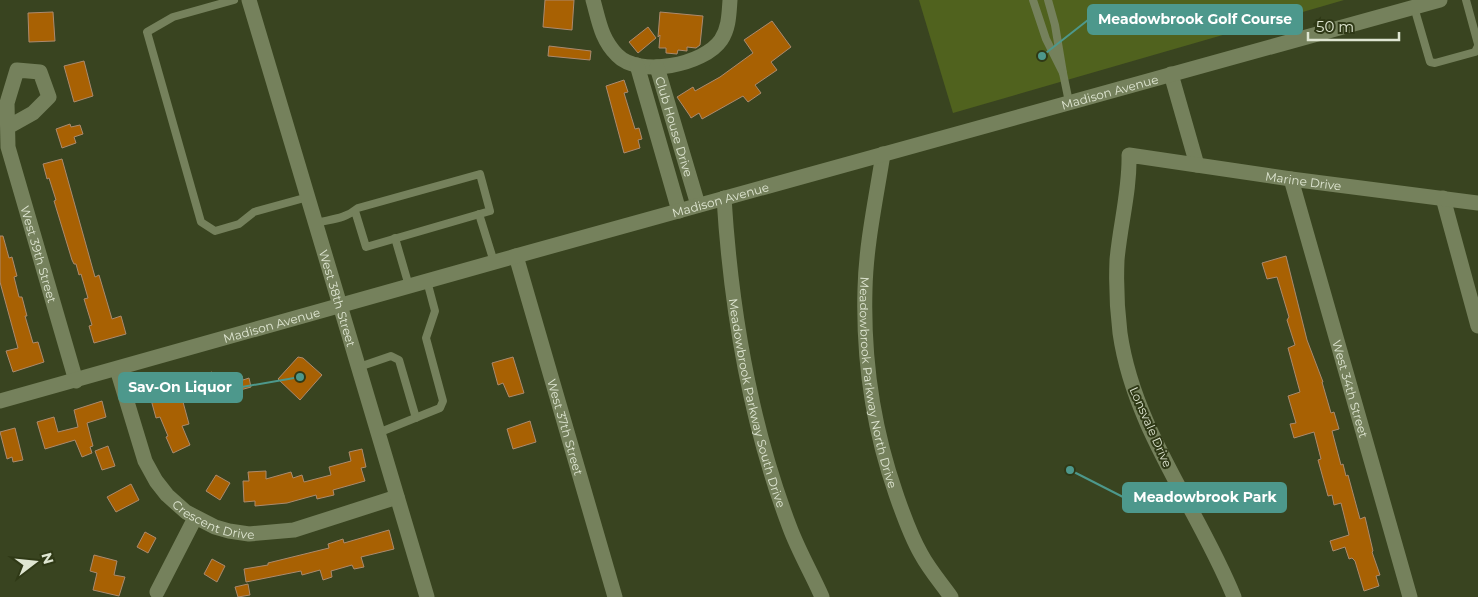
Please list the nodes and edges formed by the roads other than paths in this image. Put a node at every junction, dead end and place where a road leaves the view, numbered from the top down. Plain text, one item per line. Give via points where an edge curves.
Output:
1 (234, 0) edge
2 (249, 0) edge
3 (593, 0) edge
4 (730, 0) edge
5 (1033, 0) edge
6 (1048, 0) edge
7 (1440, 0) edge
8 (1466, 0) edge
9 (1414, 7) junction
10 (1478, 45) edge
11 (637, 65) junction
12 (657, 67) junction
13 (1063, 73) junction
14 (1171, 74) junction
15 (1069, 102) junction
16 (8, 127) dead end
17 (883, 154) junction
18 (1129, 155) joint
19 (1197, 165) junction
20 (1291, 179) junction
21 (308, 197) junction
22 (724, 198) junction
23 (1443, 198) junction
24 (1478, 203) edge
25 (698, 205) junction
26 (355, 211) junction
27 (680, 211) junction
28 (479, 214) junction
29 (316, 223) junction
30 (395, 238) junction
31 (516, 256) junction
32 (494, 262) junction
33 (427, 281) junction
34 (409, 286) junction
35 (340, 305) junction
36 (1478, 326) edge
37 (359, 367) junction
38 (117, 369) junction
39 (76, 381) junction
40 (0, 402) edge
41 (416, 418) junction
42 (378, 433) junction
43 (397, 497) junction
44 (195, 518) junction
45 (157, 592) dead end
46 (427, 597) edge
47 (615, 597) edge
48 (822, 597) edge
49 (951, 597) edge
50 (1234, 597) edge
51 (1410, 597) edge

1 - 21 lane via 173,17 147,32 201,222 215,231 240,224 254,212
2 - 21 street, West 38th Street
3 - 11 street, Club House Drive via 605,41 618,57
4 - 12 street via 727,28 711,52
5 - 13 lane via 1046,39
6 - 13 lane
7 - 9 street, Madison Avenue
8 - 10 lane
9 - 10 lane via 1430,62 1474,52
9 - 14 street, Madison Avenue
11 - 12 street, Club House Drive
11 - 27 street, Club House Drive
12 - 25 street, Club House Drive
13 - 15 lane
14 - 15 street, Madison Avenue
14 - 19 street
15 - 17 street, Madison Avenue
16 - 39 street, West 39th Street via 8,147
17 - 22 street, Madison Avenue
17 - 49 street, Meadowbrook Parkway North Drive via 865,288 869,379 877,426 905,521 921,554
18 - 19 street, Marine Drive
18 - 50 street, Lonsvale Drive via 1117,260 1120,333 1127,369 1161,454 1220,563
19 - 20 street, Marine Drive
20 - 23 street, Marine Drive
20 - 51 street, West 34th Street
21 - 29 street, West 38th Street
22 - 25 street, Madison Avenue
22 - 48 street, Meadowbrook Parkway South Drive via 727,243 747,383 790,529
23 - 24 street, Marine Drive
23 - 36 street
25 - 27 street, Madison Avenue
26 - 28 lane via 480,174 490,211
26 - 29 lane via 349,216
26 - 30 lane via 366,247
27 - 31 street, Madison Avenue
28 - 30 lane
28 - 32 lane
29 - 35 street, West 38th Street
30 - 34 lane
31 - 32 street, Madison Avenue
31 - 47 street, West 37th Street
32 - 33 street, Madison Avenue
33 - 34 street, Madison Avenue
33 - 41 lane via 435,312 426,338 443,401 440,408
34 - 35 street, Madison Avenue
35 - 37 street, West 38th Street
35 - 38 street, Madison Avenue
37 - 41 lane via 391,356 398,360
37 - 42 street, West 38th Street
38 - 39 street, Madison Avenue
38 - 44 street, Crescent Drive via 145,461 156,481
39 - 40 street, Madison Avenue
41 - 42 lane
42 - 43 street, West 38th Street
43 - 44 street, Crescent Drive via 294,530 249,534 215,528
43 - 46 street, West 38th Street
44 - 45 street

